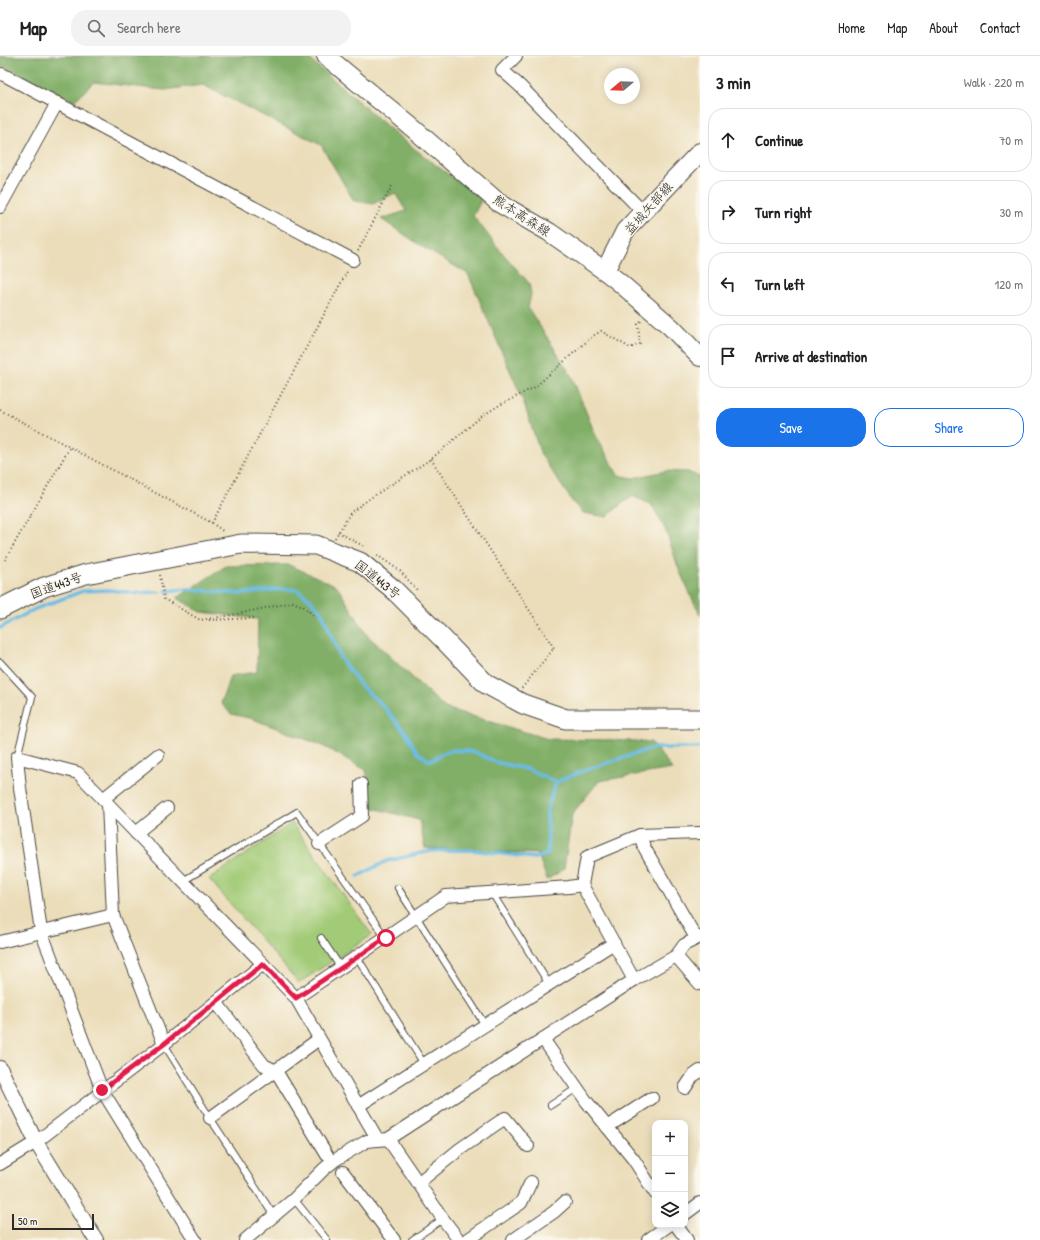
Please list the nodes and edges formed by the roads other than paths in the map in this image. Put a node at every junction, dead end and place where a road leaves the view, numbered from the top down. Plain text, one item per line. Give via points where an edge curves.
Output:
1 (326, 56) edge
2 (516, 56) edge
3 (0, 74) edge
4 (57, 103) junction
5 (700, 152) edge
6 (0, 208) edge
7 (643, 212) junction
8 (353, 260) road end
9 (605, 271) junction
10 (700, 357) edge
11 (0, 609) edge
12 (0, 662) edge
13 (700, 719) edge
14 (158, 755) dead end
15 (17, 757) junction
16 (361, 784) dead end
17 (106, 801) junction
18 (167, 808) dead end
19 (136, 833) junction
20 (700, 833) edge
21 (640, 835) junction
22 (319, 844) junction
23 (183, 881) junction
24 (582, 885) junction
25 (398, 888) dead end
26 (492, 893) junction
27 (113, 916) junction
28 (417, 916) junction
29 (41, 932) junction
30 (321, 938) dead end
31 (386, 938) junction
32 (698, 938) edge
33 (0, 942) edge
34 (614, 943) junction
35 (676, 956) junction
36 (357, 957) junction
37 (263, 964) junction
38 (341, 968) junction
39 (634, 980) junction
40 (549, 984) junction
41 (700, 984) edge
42 (296, 998) junction
43 (216, 1002) junction
44 (485, 1025) junction
45 (319, 1039) junction
46 (543, 1039) junction
47 (164, 1044) junction
48 (424, 1064) junction
49 (0, 1068) edge
50 (276, 1070) junction
51 (700, 1071) edge
52 (577, 1088) junction
53 (685, 1088) dead end
54 (102, 1090) junction
55 (652, 1098) dead end
56 (552, 1104) dead end
57 (358, 1106) junction
58 (210, 1118) junction
59 (607, 1127) junction
60 (383, 1140) junction
61 (36, 1142) junction
62 (528, 1146) dead end
63 (327, 1155) dead end
64 (0, 1164) edge
65 (343, 1172) dead end
66 (531, 1182) dead end
67 (418, 1183) junction
68 (654, 1192) edge
69 (294, 1199) junction
70 (565, 1202) dead end
71 (700, 1204) edge
72 (688, 1212) edge
73 (274, 1216) junction
74 (443, 1219) junction
75 (665, 1228) edge
76 (678, 1228) edge
77 (96, 1240) edge
78 (195, 1240) edge
79 (245, 1240) edge
80 (327, 1240) edge
81 (394, 1240) edge
82 (412, 1240) edge
83 (459, 1240) edge
84 (467, 1240) edge
85 (513, 1240) edge
86 (648, 1240) edge
87 (686, 1240) edge

1 - 9 main road, 熊本高森線 via 499,203 549,232
2 - 7 street via 502,70
3 - 4 street
4 - 6 street
4 - 8 street
5 - 7 main road, 益城矢部線
7 - 9 main road, 益城矢部線 via 625,232
9 - 10 main road, 熊本高森線 via 671,327
11 - 13 highway, 国道443号 via 44,587 86,574 241,544 316,545 360,562 392,588 486,684 523,704 566,719
12 - 15 lane via 32,697
14 - 17 street
15 - 17 street via 78,773
15 - 29 street
16 - 22 street via 362,816
17 - 19 street
17 - 27 street
18 - 19 street
19 - 23 street
20 - 21 street
21 - 24 street via 587,857
21 - 32 street via 644,847
22 - 23 lane via 297,812
22 - 31 lane
23 - 37 street
24 - 26 street
24 - 34 street
25 - 28 lane
26 - 28 street via 446,896
26 - 40 lane
27 - 29 street
27 - 47 street
28 - 31 street
28 - 44 lane
29 - 33 street
29 - 54 street
30 - 38 lane
31 - 36 street
32 - 35 street via 684,945
34 - 39 street
34 - 40 street
35 - 39 street
35 - 41 street
36 - 38 street
36 - 48 lane
37 - 42 street
37 - 43 street
38 - 42 street
39 - 46 street
40 - 44 street
42 - 45 street
43 - 47 street
43 - 50 street via 264,1065
44 - 48 street
45 - 50 street
45 - 57 street
46 - 52 street
46 - 60 street
47 - 54 street
47 - 58 lane
48 - 57 street
49 - 61 street
50 - 58 street
50 - 63 street
51 - 53 street
52 - 56 lane
52 - 59 street
54 - 61 street
54 - 78 street
55 - 59 street
57 - 60 street
58 - 73 lane
59 - 68 street via 634,1160
60 - 67 street
60 - 69 street via 367,1141 335,1160
61 - 64 street
61 - 77 street
62 - 67 street via 505,1118 460,1149
65 - 81 street
66 - 84 street via 521,1203
67 - 74 street
69 - 73 street
69 - 80 lane
70 - 85 street
71 - 72 street
73 - 79 street
74 - 82 lane
74 - 83 street
75 - 86 street
76 - 87 street

